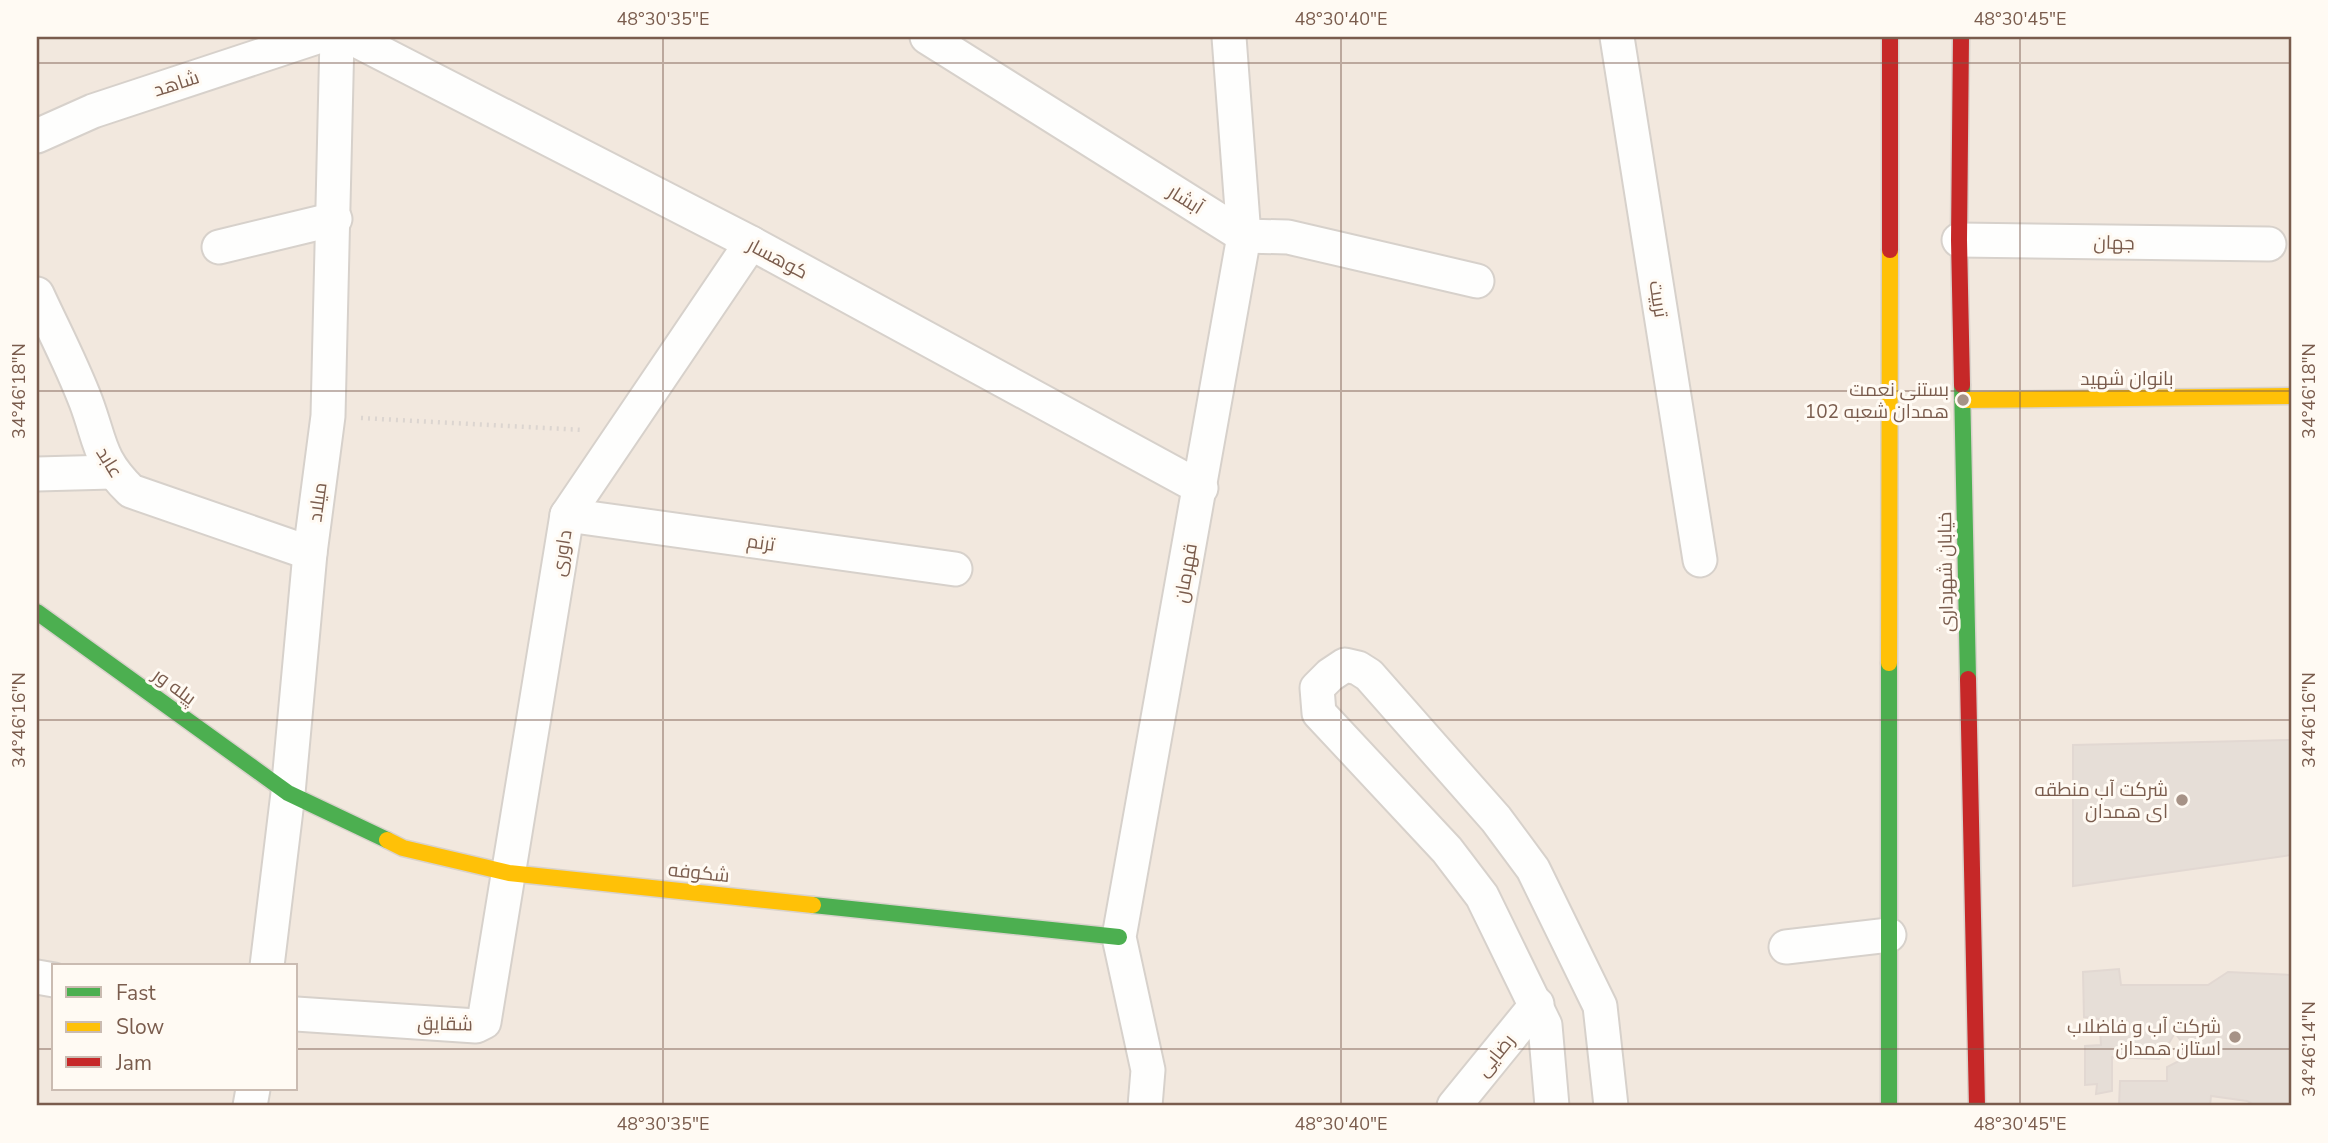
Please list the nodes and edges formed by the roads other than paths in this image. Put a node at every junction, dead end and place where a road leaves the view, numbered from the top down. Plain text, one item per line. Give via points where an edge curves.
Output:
1 (317, 37) edge
2 (337, 37) edge
3 (350, 37) edge
4 (927, 37) edge
5 (1229, 37) edge
6 (1617, 37) edge
7 (1890, 37) edge
8 (1961, 37) edge
9 (37, 136) edge
10 (335, 219) junction
11 (1244, 236) junction
12 (1959, 240) junction
13 (751, 243) junction
14 (2269, 244) dead end
15 (219, 247) dead end
16 (1477, 281) dead end
17 (37, 294) edge
18 (2291, 396) edge
19 (1963, 400) junction
20 (112, 472) junction
21 (37, 474) edge
22 (1201, 488) junction
23 (567, 515) junction
24 (310, 553) junction
25 (1700, 561) dead end
26 (955, 569) dead end
27 (37, 612) edge
28 (288, 793) junction
29 (509, 873) junction
30 (1889, 934) junction
31 (1119, 937) junction
32 (1786, 947) dead end
33 (268, 964) edge
34 (1537, 1004) junction
35 (298, 1014) edge
36 (1144, 1106) edge
37 (1454, 1106) edge
38 (1552, 1106) edge
39 (1611, 1106) edge
40 (1889, 1106) edge
41 (1977, 1106) edge

1 - 9 street, شاهد via 93,111
2 - 10 street, میلاد
3 - 13 street, کوهسار
4 - 11 street, آبشار
5 - 11 street, قهرمان
6 - 25 street, تربیت
7 - 30 main road
8 - 12 main road, خیابان شهرداری
10 - 15 street
10 - 24 street, میلاد via 328,416
11 - 16 street via 1288,237
11 - 22 street, قهرمان
12 - 14 street, جهان
12 - 19 main road, خیابان شهرداری
13 - 22 street, کوهسار
13 - 23 street, داوری
17 - 20 street, عابد
18 - 19 main road, بانوان شهید
19 - 41 main road, خیابان شهرداری
20 - 21 street
20 - 24 street, عابد via 131,491
22 - 31 street, قهرمان
23 - 26 street, ترنم
23 - 29 street, داوری
24 - 28 street, میلاد
27 - 28 main road, پیله ور
28 - 29 main road, شکوفه via 403,848
28 - 33 street, میلاد
29 - 31 main road, شکوفه
29 - 35 street, شقایق via 484,1022 476,1026
30 - 32 street
30 - 40 main road
31 - 36 street, قهرمان via 1148,1070
34 - 37 street, رضایی
34 - 38 street via 1545,1025
34 - 39 street via 1482,896 1447,850 1319,713 1317,688 1345,665 1369,675 1496,819 1533,869 1600,1006

